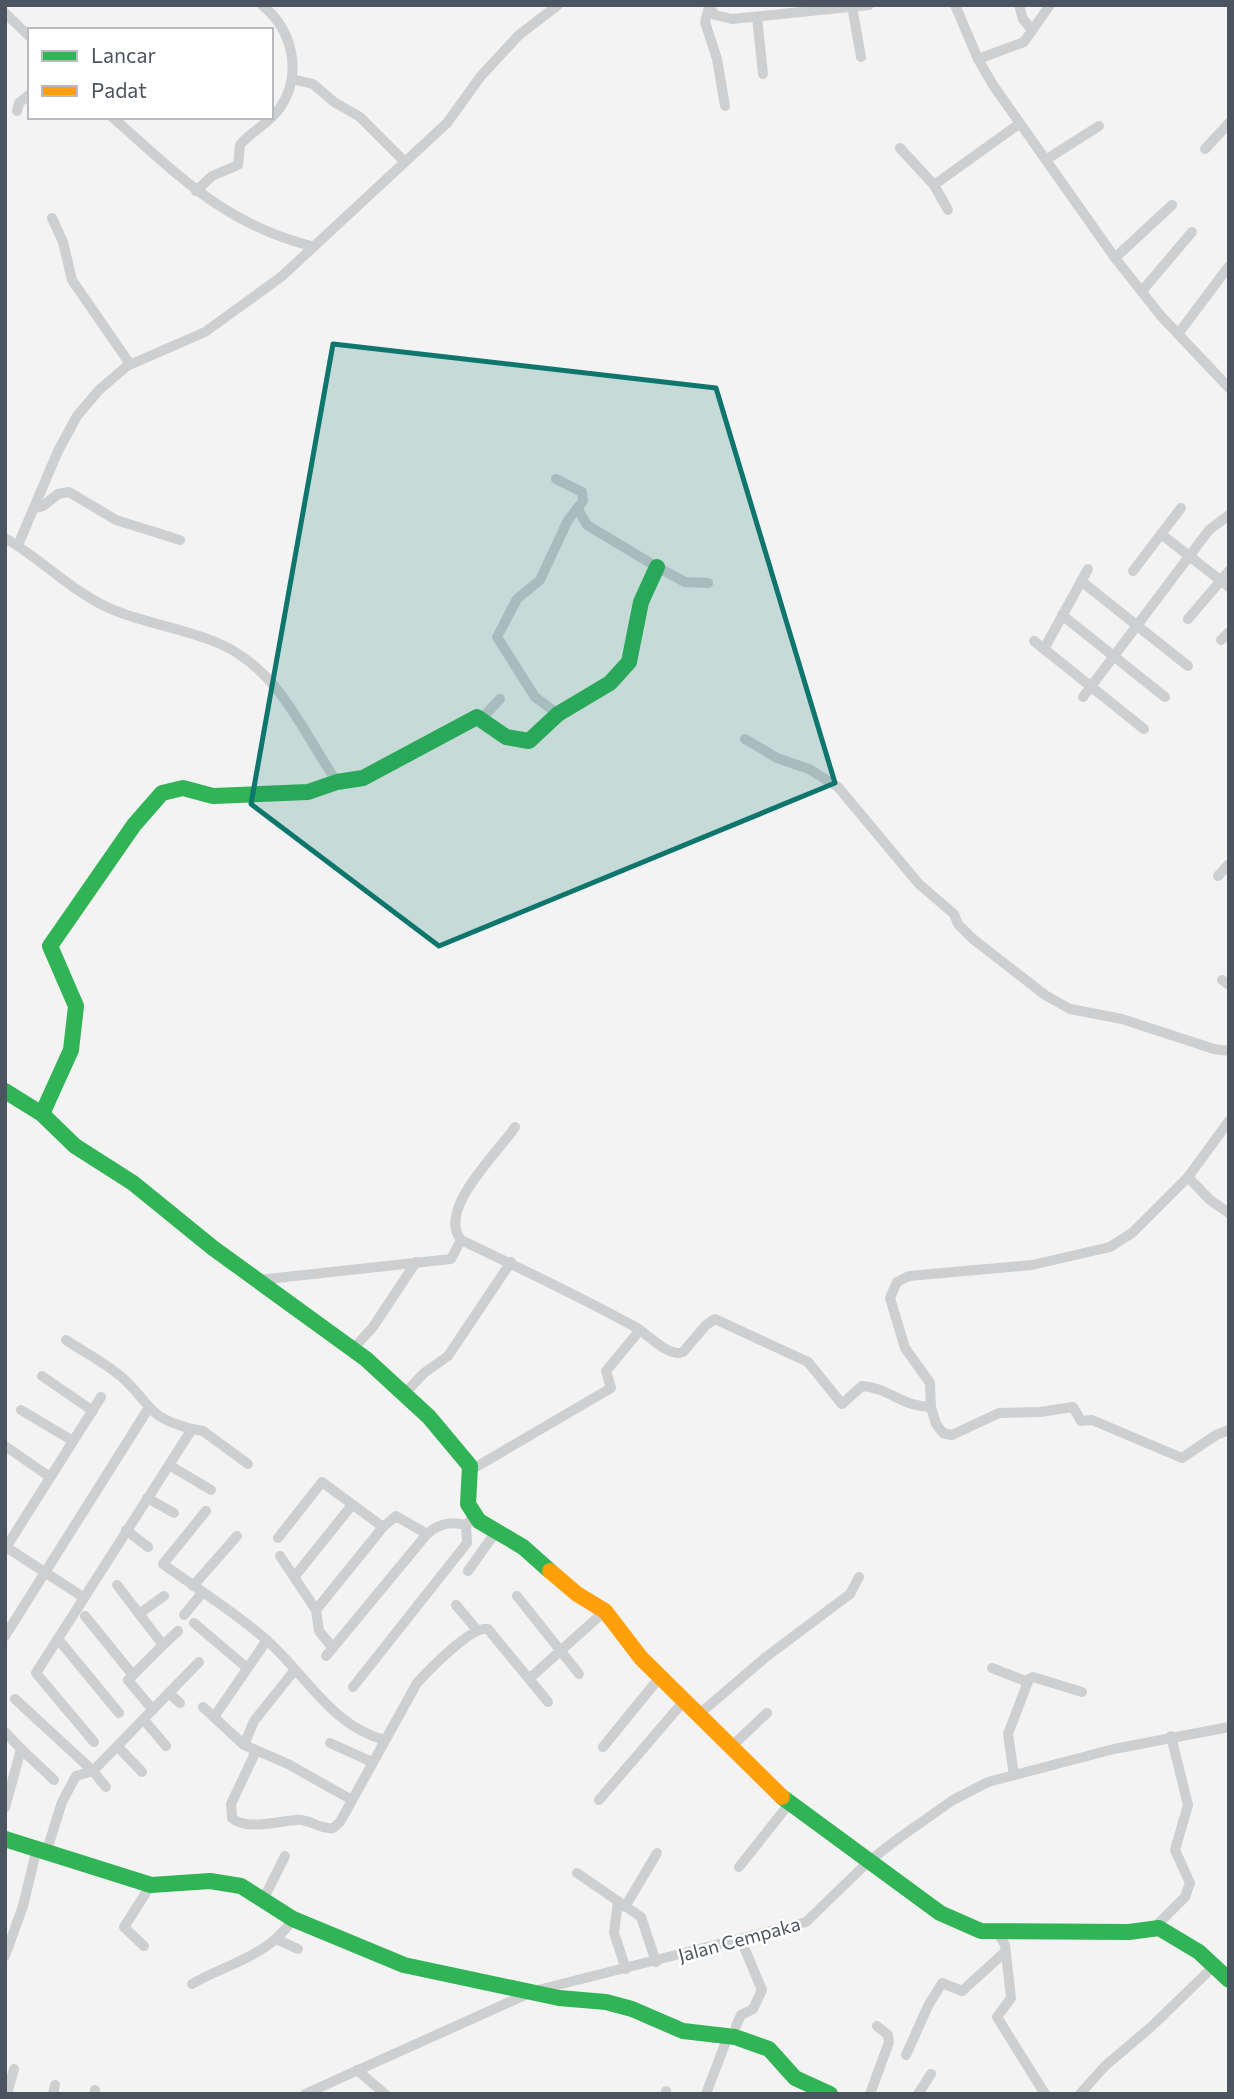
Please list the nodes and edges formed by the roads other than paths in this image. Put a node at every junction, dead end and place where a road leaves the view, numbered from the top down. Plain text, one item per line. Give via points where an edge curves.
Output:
1 (262, 5) edge
2 (558, 5) edge
3 (869, 5) edge
4 (955, 5) edge
5 (1019, 5) edge
6 (1050, 5) edge
7 (708, 6) edge
8 (852, 6) edge
9 (5, 13) edge
10 (757, 17) junction
11 (1032, 30) junction
12 (28, 35) edge
13 (861, 57) dead end
14 (978, 60) junction
15 (763, 74) dead end
16 (292, 79) junction
17 (28, 96) edge
18 (725, 106) dead end
19 (17, 111) dead end
20 (273, 114) edge
21 (114, 119) edge
22 (267, 119) edge
23 (1229, 123) edge
24 (1019, 124) junction
25 (1099, 126) dead end
26 (900, 148) dead end
27 (1205, 149) dead end
28 (1047, 159) junction
29 (405, 162) junction
30 (934, 185) junction
31 (195, 191) junction
32 (1172, 205) dead end
33 (948, 210) dead end
34 (52, 218) dead end
35 (1192, 232) dead end
36 (311, 246) junction
37 (1115, 258) junction
38 (1229, 266) edge
39 (1142, 291) junction
40 (1178, 334) junction
41 (130, 364) junction
42 (1229, 388) edge
43 (556, 479) dead end
44 (34, 508) junction
45 (1181, 508) dead end
46 (578, 509) junction
47 (1229, 515) edge
48 (1161, 534) junction
49 (5, 538) edge
50 (180, 540) dead end
51 (18, 545) junction
52 (1190, 558) junction
53 (657, 567) junction
54 (1088, 569) dead end
55 (1133, 571) dead end
56 (1229, 571) edge
57 (1081, 581) junction
58 (708, 583) dead end
59 (1225, 584) edge
60 (1062, 615) junction
61 (1188, 619) dead end
62 (1139, 625) junction
63 (1034, 642) dead end
64 (1044, 649) junction
65 (1114, 657) junction
66 (1188, 666) dead end
67 (1091, 687) junction
68 (1083, 697) dead end
69 (1165, 698) dead end
70 (500, 699) dead end
71 (558, 714) junction
72 (482, 718) junction
73 (1144, 729) dead end
74 (745, 739) dead end
75 (337, 782) junction
76 (1229, 864) edge
77 (1217, 876) dead end
78 (1229, 1051) edge
79 (5, 1091) edge
80 (42, 1114) junction
81 (1229, 1121) edge
82 (515, 1127) dead end
83 (1188, 1177) junction
84 (1229, 1213) edge
85 (461, 1240) junction
86 (416, 1262) junction
87 (511, 1262) junction
88 (258, 1280) junction
89 (640, 1330) junction
90 (66, 1340) dead end
91 (352, 1350) junction
92 (42, 1376) dead end
93 (404, 1394) junction
94 (101, 1397) dead end
95 (931, 1407) junction
96 (148, 1409) junction
97 (21, 1410) dead end
98 (93, 1411) junction
99 (192, 1429) junction
100 (1229, 1430) edge
101 (73, 1441) junction
102 (5, 1446) edge
103 (248, 1464) dead end
104 (169, 1465) junction
105 (471, 1470) junction
106 (50, 1476) junction
107 (211, 1490) dead end
108 (147, 1498) junction
109 (352, 1505) junction
110 (206, 1511) dead end
111 (174, 1513) dead end
112 (470, 1521) junction
113 (383, 1527) junction
114 (127, 1531) junction
115 (495, 1533) junction
116 (427, 1534) junction
117 (237, 1536) dead end
118 (278, 1538) dead end
119 (6, 1548) edge
120 (148, 1548) dead end
121 (280, 1556) dead end
122 (468, 1571) dead end
123 (45, 1572) junction
124 (295, 1576) junction
125 (859, 1577) dead end
126 (117, 1585) dead end
127 (198, 1590) junction
128 (517, 1595) dead end
129 (164, 1596) dead end
130 (83, 1597) junction
131 (456, 1605) dead end
132 (316, 1610) junction
133 (605, 1611) junction
134 (139, 1614) junction
135 (184, 1615) dead end
136 (85, 1616) dead end
137 (194, 1623) dead end
138 (477, 1630) junction
139 (178, 1631) dead end
140 (5, 1636) edge
141 (58, 1639) junction
142 (267, 1640) junction
143 (163, 1645) junction
144 (561, 1651) junction
145 (200, 1662) dead end
146 (246, 1667) junction
147 (992, 1668) dead end
148 (293, 1671) junction
149 (132, 1674) junction
150 (579, 1674) dead end
151 (660, 1677) junction
152 (530, 1678) junction
153 (1028, 1682) junction
154 (353, 1687) dead end
155 (1082, 1692) dead end
156 (169, 1693) junction
157 (15, 1699) dead end
158 (684, 1701) junction
159 (548, 1702) dead end
160 (180, 1703) dead end
161 (203, 1707) dead end
162 (153, 1710) junction
163 (119, 1713) dead end
164 (767, 1713) dead end
165 (698, 1715) junction
166 (214, 1717) junction
167 (144, 1720) junction
168 (1229, 1727) edge
169 (5, 1732) edge
170 (1171, 1736) junction
171 (385, 1740) junction
172 (94, 1742) dead end
173 (330, 1743) dead end
174 (166, 1745) dead end
175 (244, 1745) junction
176 (118, 1747) junction
177 (603, 1747) dead end
178 (731, 1747) junction
179 (21, 1749) junction
180 (256, 1751) junction
181 (372, 1762) junction
182 (93, 1770) junction
183 (142, 1772) dead end
184 (1014, 1775) junction
185 (54, 1780) dead end
186 (106, 1787) dead end
187 (352, 1800) junction
188 (600, 1800) dead end
189 (789, 1804) junction
190 (5, 1808) edge
191 (5, 1839) edge
192 (41, 1850) junction
193 (657, 1853) dead end
194 (285, 1856) dead end
195 (869, 1861) junction
196 (739, 1867) dead end
197 (577, 1873) dead end
198 (150, 1885) junction
199 (264, 1898) junction
200 (622, 1904) junction
201 (292, 1919) junction
202 (1155, 1927) junction
203 (997, 1931) junction
204 (276, 1939) junction
205 (741, 1940) junction
206 (144, 1946) dead end
207 (298, 1950) dead end
208 (6, 1952) edge
209 (1005, 1952) junction
210 (656, 1962) junction
211 (1214, 1966) junction
212 (625, 1969) junction
213 (1229, 1980) edge
214 (192, 1984) dead end
215 (534, 1991) junction
216 (877, 2026) dead end
217 (732, 2031) junction
218 (906, 2055) dead end
219 (14, 2069) dead end
220 (358, 2070) junction
221 (930, 2074) dead end
222 (7, 2094) edge
223 (305, 2094) edge
224 (385, 2094) edge
225 (706, 2094) edge
226 (830, 2094) edge
227 (870, 2094) edge
228 (918, 2094) edge
229 (1045, 2094) edge
230 (1080, 2094) edge

1 - 16 street via 274,16 293,54
2 - 29 street via 519,35 447,123
3 - 8 street
4 - 14 street
5 - 11 street
6 - 11 street
7 - 10 street via 726,19
7 - 18 street via 705,22
8 - 10 street
8 - 13 street
9 - 12 street
10 - 15 street
11 - 14 street via 1021,45
14 - 24 street
16 - 20 street
16 - 29 street via 313,83 359,117
17 - 19 street
21 - 31 street
22 - 31 street via 240,145 238,165 212,176
23 - 27 street
24 - 28 street
24 - 30 street
25 - 28 street
26 - 30 street
28 - 37 street
29 - 36 street
30 - 33 street
31 - 36 street via 268,234
32 - 37 street
34 - 41 street via 72,279
35 - 39 street
36 - 41 street via 281,277 205,332
37 - 39 street
38 - 40 street
39 - 40 street
40 - 42 street
41 - 44 street via 77,416
43 - 46 street via 582,492
44 - 50 street via 69,492 116,520
44 - 51 street
45 - 48 street
46 - 53 street via 587,524
46 - 71 street via 568,520 543,575 517,599 497,637 526,685
47 - 52 street via 1209,530
48 - 52 street
48 - 55 street
49 - 51 street
51 - 75 street via 115,611 221,644 246,659 290,704
52 - 59 street
52 - 62 street
53 - 58 street via 685,582
53 - 71 street via 642,598 627,665 610,683
54 - 57 street
56 - 59 street
57 - 60 street
57 - 62 street
59 - 61 street
60 - 64 street
60 - 65 street
62 - 65 street
62 - 66 street
63 - 64 street
64 - 67 street
65 - 67 street
65 - 69 street
67 - 68 street
67 - 73 street
70 - 72 street
71 - 72 street via 536,738 526,742 506,737
72 - 75 street via 363,778
74 - 78 street via 838,787 919,884 954,914 958,924 1045,995 1070,1009 1122,1018
75 - 80 street via 294,793 213,796 174,789 158,797 50,946 76,1006 71,1050
76 - 77 street
79 - 80 street
80 - 88 street via 75,1146 132,1183
81 - 83 street
82 - 85 street via 483,1166 457,1209 455,1228
83 - 84 street
83 - 95 street via 1132,1233 1110,1247 1032,1265 923,1273 897,1282 891,1293 892,1313 905,1348 930,1383
85 - 86 street via 451,1259
85 - 87 street
86 - 88 street
86 - 91 street
87 - 89 street
87 - 93 street via 448,1356
88 - 91 street
89 - 95 street via 679,1354 715,1319 808,1362 842,1404 862,1386 912,1406
89 - 105 street via 606,1371 611,1388
90 - 96 street via 126,1380
91 - 93 street
92 - 98 street
93 - 105 street via 429,1417
94 - 98 street
95 - 100 street via 941,1431 952,1435 999,1413 1074,1408 1080,1421 1091,1420 1182,1458
96 - 99 street via 170,1423
96 - 123 street
97 - 101 street
98 - 101 street
99 - 103 street via 203,1431
99 - 104 street
101 - 106 street
102 - 106 street
104 - 107 street
104 - 108 street
105 - 112 street
106 - 119 street
108 - 111 street
108 - 114 street
109 - 113 street
109 - 118 street via 322,1482
109 - 124 street
110 - 127 street via 163,1563
112 - 115 street
112 - 116 street via 436,1526
112 - 154 street via 467,1543
113 - 116 street via 396,1516
113 - 132 street
114 - 120 street
114 - 130 street
115 - 122 street
115 - 133 street via 523,1547 577,1594
116 - 132 street via 330,1652 319,1631
117 - 127 street
119 - 123 street
121 - 124 street
123 - 130 street
123 - 140 street
124 - 132 street
125 - 165 street via 850,1594 750,1669
126 - 134 street
127 - 135 street
127 - 142 street
128 - 144 street
129 - 134 street
130 - 141 street
131 - 138 street
133 - 144 street
133 - 151 street
134 - 143 street
136 - 149 street
137 - 146 street
138 - 152 street via 488,1628
138 - 171 street via 417,1683
139 - 143 street
141 - 163 street
141 - 172 street via 36,1673
142 - 146 street
142 - 148 street
143 - 149 street
144 - 150 street
144 - 152 street
145 - 156 street
146 - 166 street
147 - 153 street
148 - 171 street via 336,1713 367,1735
148 - 175 street via 254,1721
149 - 162 street via 131,1687
151 - 158 street
151 - 177 street
152 - 159 street
153 - 155 street via 1033,1678
153 - 184 street via 1008,1734
156 - 160 street
156 - 162 street
157 - 182 street
158 - 165 street
158 - 188 street
161 - 166 street
162 - 167 street
164 - 178 street
165 - 178 street
166 - 175 street
167 - 174 street
167 - 176 street
168 - 170 street, Jalan Cempaka
169 - 179 street
170 - 184 street, Jalan Cempaka
170 - 202 street via 1188,1805 1175,1850 1190,1883 1185,1897
171 - 181 street
173 - 181 street
175 - 180 street
176 - 182 street
176 - 183 street
178 - 189 street
179 - 185 street
179 - 190 street
180 - 187 street
180 - 187 street via 231,1804 230,1814 236,1821 277,1824 302,1820 333,1828
181 - 187 street
182 - 186 street
182 - 192 street via 76,1776 70,1785
184 - 195 street, Jalan Cempaka via 969,1790
189 - 195 street
189 - 196 street
191 - 192 street
192 - 198 street
192 - 208 street
193 - 200 street
194 - 199 street
195 - 203 street via 940,1913 967,1927
195 - 205 street, Jalan Cempaka via 810,1920
197 - 200 street
198 - 199 street via 229,1883
198 - 206 street via 124,1927
199 - 201 street
200 - 210 street via 644,1921
200 - 212 street via 614,1933
201 - 204 street
201 - 215 street via 404,1965
202 - 203 street
202 - 211 street via 1171,1933
203 - 209 street
204 - 207 street
204 - 214 street via 234,1966
205 - 210 street, Jalan Cempaka
205 - 217 street via 762,1990 753,2009 741,2015
209 - 218 street via 962,1991 942,1983
209 - 229 street via 1011,1998 997,2017
210 - 212 street, Jalan Cempaka
211 - 213 street
211 - 230 street
212 - 215 street, Jalan Cempaka
215 - 217 street via 632,2009 683,2031
215 - 220 street, Jalan Cempaka
216 - 227 street via 889,2042
217 - 225 street
217 - 226 street via 769,2049 795,2078
219 - 222 street
220 - 223 street, Jalan Cempaka
220 - 224 street
221 - 228 street

